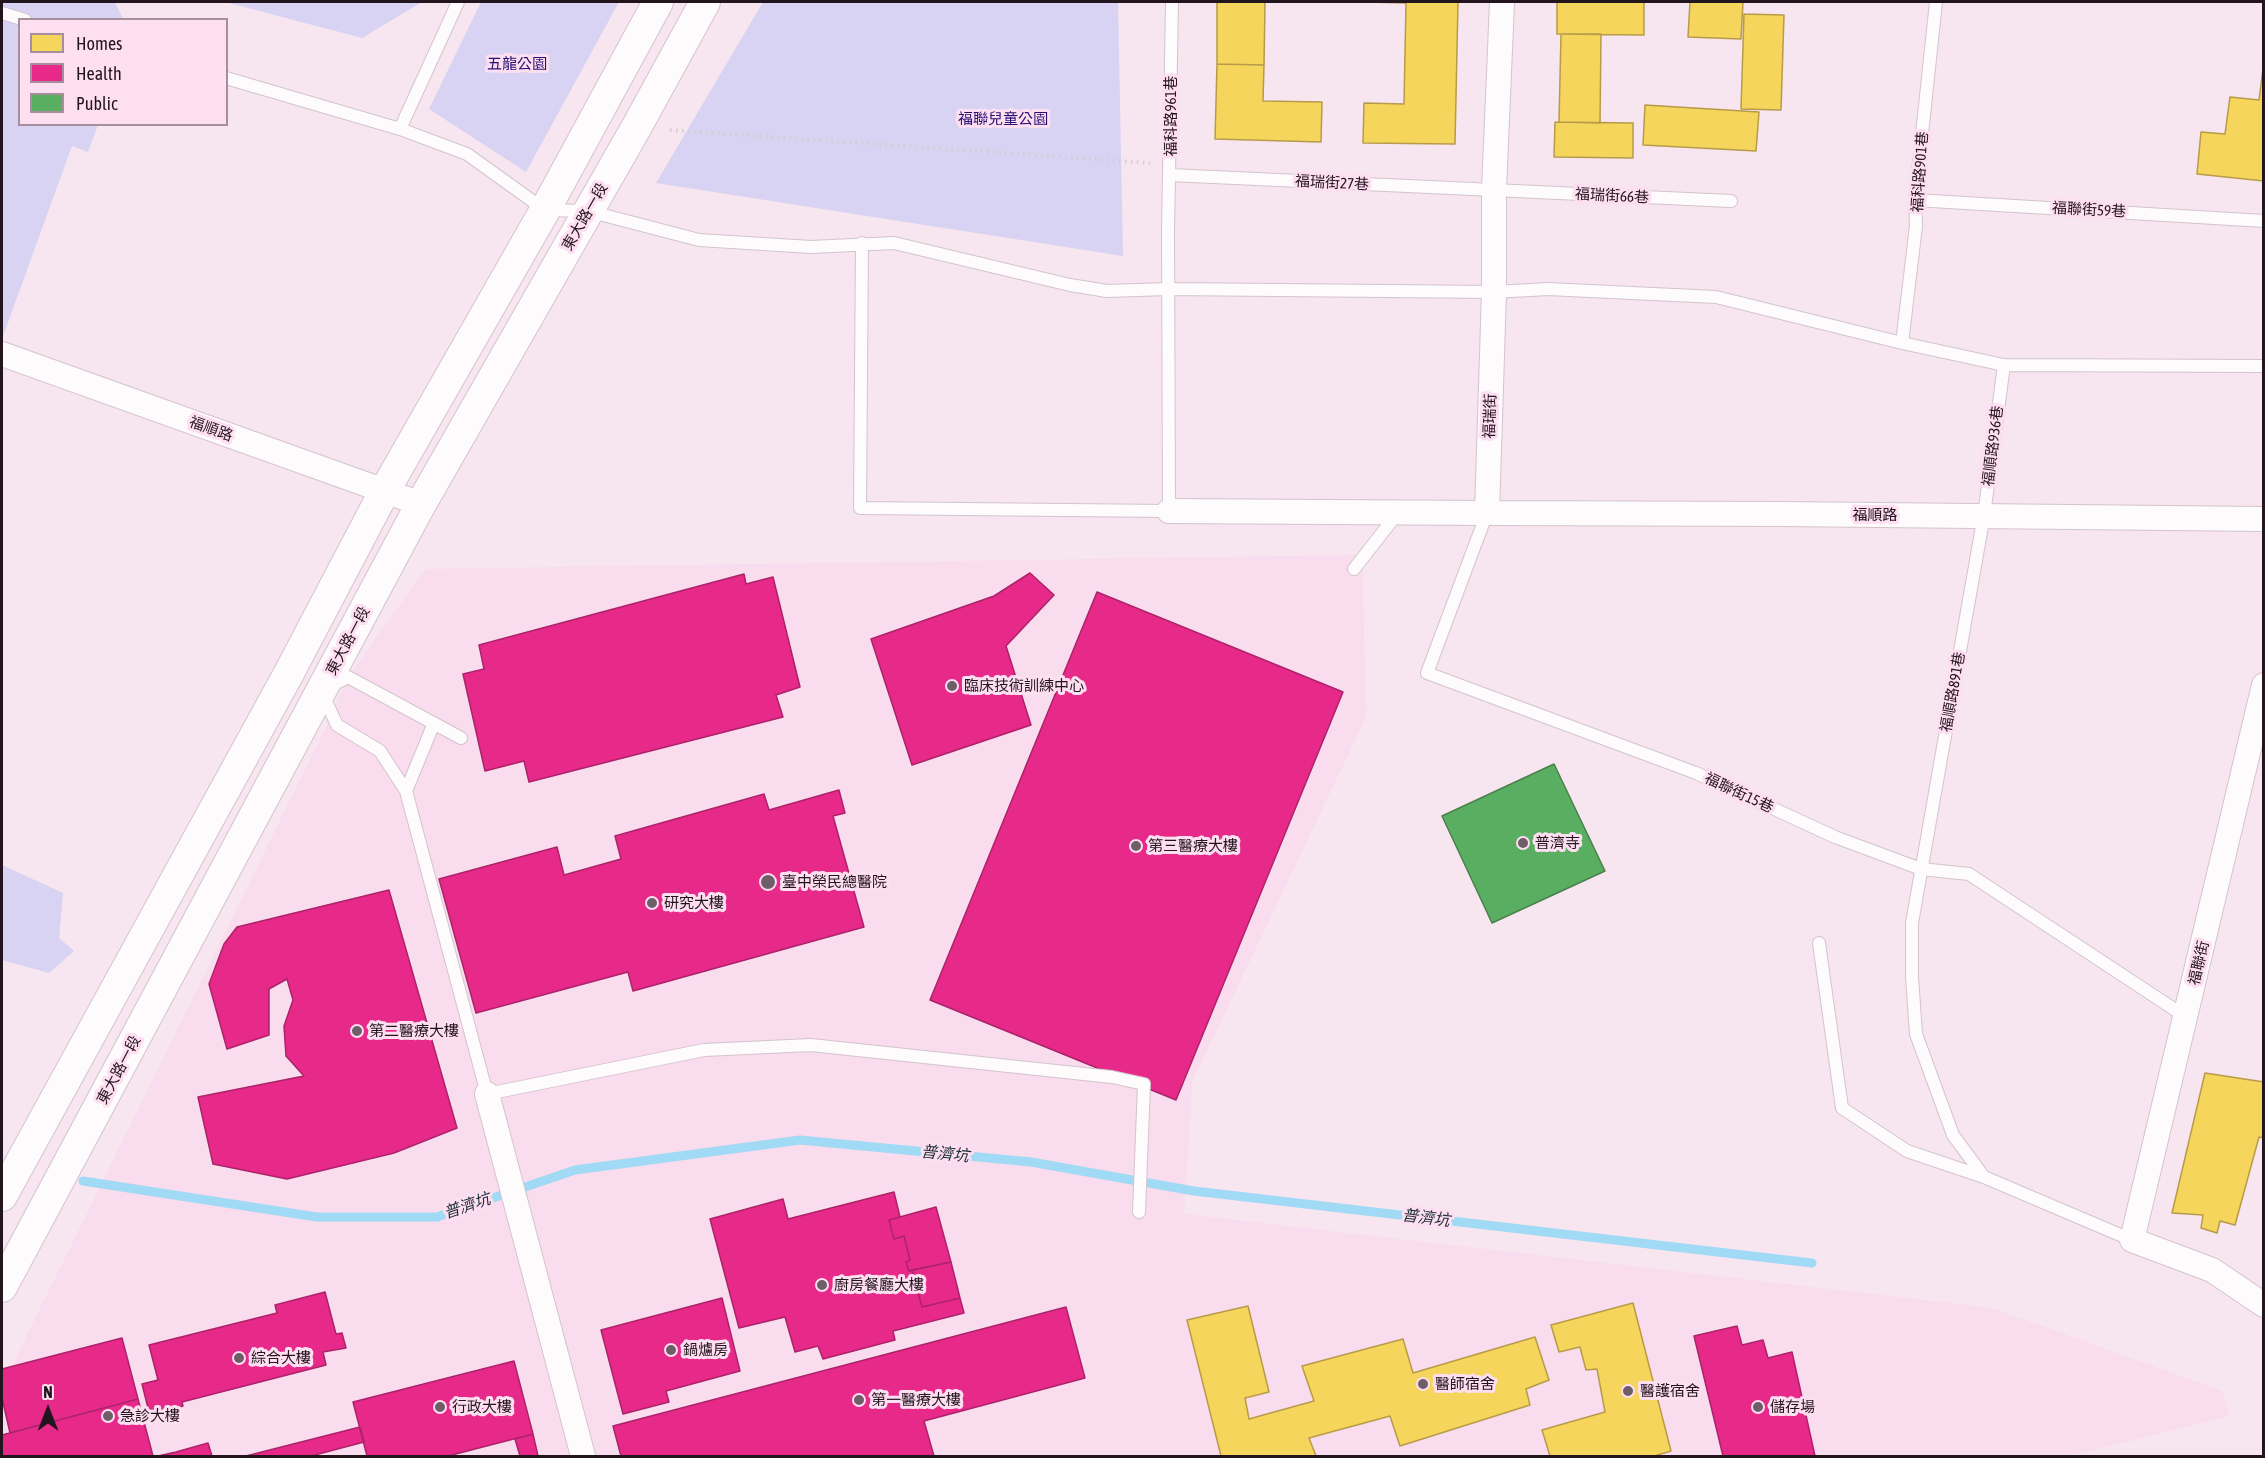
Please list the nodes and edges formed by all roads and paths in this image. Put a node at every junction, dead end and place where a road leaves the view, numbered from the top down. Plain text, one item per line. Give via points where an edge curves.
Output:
1 (458, 2) edge
2 (658, 2) edge
3 (705, 2) edge
4 (1172, 2) edge
5 (1502, 2) edge
6 (1936, 2) edge
7 (2, 13) edge
8 (18, 18) edge
9 (228, 79) edge
10 (636, 128) junction
11 (400, 129) junction
12 (1170, 175) junction
13 (1494, 190) junction
14 (1916, 200) junction
15 (1731, 201) dead end
16 (545, 210) junction
17 (588, 212) junction
18 (2264, 221) edge
19 (862, 243) junction
20 (1168, 289) junction
21 (1494, 292) junction
22 (1902, 343) junction
23 (2, 354) edge
24 (2264, 366) edge
25 (2003, 371) junction
26 (384, 492) junction
27 (421, 504) junction
28 (1169, 511) junction
29 (1487, 513) junction
30 (1397, 514) junction
31 (1984, 515) junction
32 (2264, 519) edge
33 (1354, 569) dead end
34 (289, 673) junction
35 (2264, 685) edge
36 (321, 691) junction
37 (434, 723) junction
38 (461, 738) dead end
39 (406, 791) junction
40 (1921, 868) junction
41 (1819, 943) dead end
42 (2186, 1017) junction
43 (486, 1094) junction
44 (1984, 1177) junction
45 (2, 1196) edge
46 (1139, 1212) dead end
47 (2132, 1240) junction
48 (2, 1287) edge
49 (2264, 1305) edge
50 (583, 1456) edge

1 - 11 lane
2 - 16 street
3 - 10 street, 東大路一段
4 - 12 lane, 福科路961巷
5 - 13 street, 福瑞街
6 - 14 lane, 福科路901巷
7 - 8 lane
9 - 11 lane
10 - 12 path via 1148,161
10 - 17 street, 東大路一段
11 - 16 lane via 466,154
12 - 13 lane, 福瑞街27巷
12 - 20 lane, 福科路961巷
13 - 15 lane, 福瑞街66巷
13 - 21 street, 福瑞街
14 - 18 lane, 福聯街59巷
14 - 22 lane, 福科路901巷
16 - 17 lane
16 - 26 street
17 - 19 lane via 699,240 811,247
17 - 27 street, 東大路一段
19 - 20 lane via 894,243 1107,291
19 - 28 lane via 860,508
20 - 21 lane
20 - 28 lane, 福科路961巷
21 - 22 lane via 1548,289 1716,297
21 - 29 street, 福瑞街
22 - 25 lane
23 - 26 street, 福順路
24 - 25 lane
25 - 31 lane, 福順路936巷
26 - 27 street, 福順路
26 - 34 street
27 - 36 street, 東大路一段
28 - 30 street
29 - 30 street
29 - 31 street, 福順路
29 - 40 lane, 福聯街15巷 via 1427,673 1696,773 1835,837
30 - 33 lane
31 - 32 street, 福順路
31 - 40 lane, 福順路891巷
34 - 36 street
34 - 45 street
35 - 42 street, 福聯街
36 - 37 lane via 348,677
36 - 39 lane via 337,725 380,751
36 - 48 street, 東大路一段
37 - 38 lane
37 - 39 lane
39 - 43 lane
40 - 42 lane, 福聯街15巷 via 1969,874
40 - 44 lane, 福順路891巷 via 1912,923 1916,1034 1953,1135
41 - 44 lane via 1842,1108 1907,1151
42 - 47 street, 福聯街
43 - 46 lane via 704,1050 811,1045 1112,1077 1144,1084
43 - 50 street
44 - 47 lane
47 - 49 street via 2212,1270

